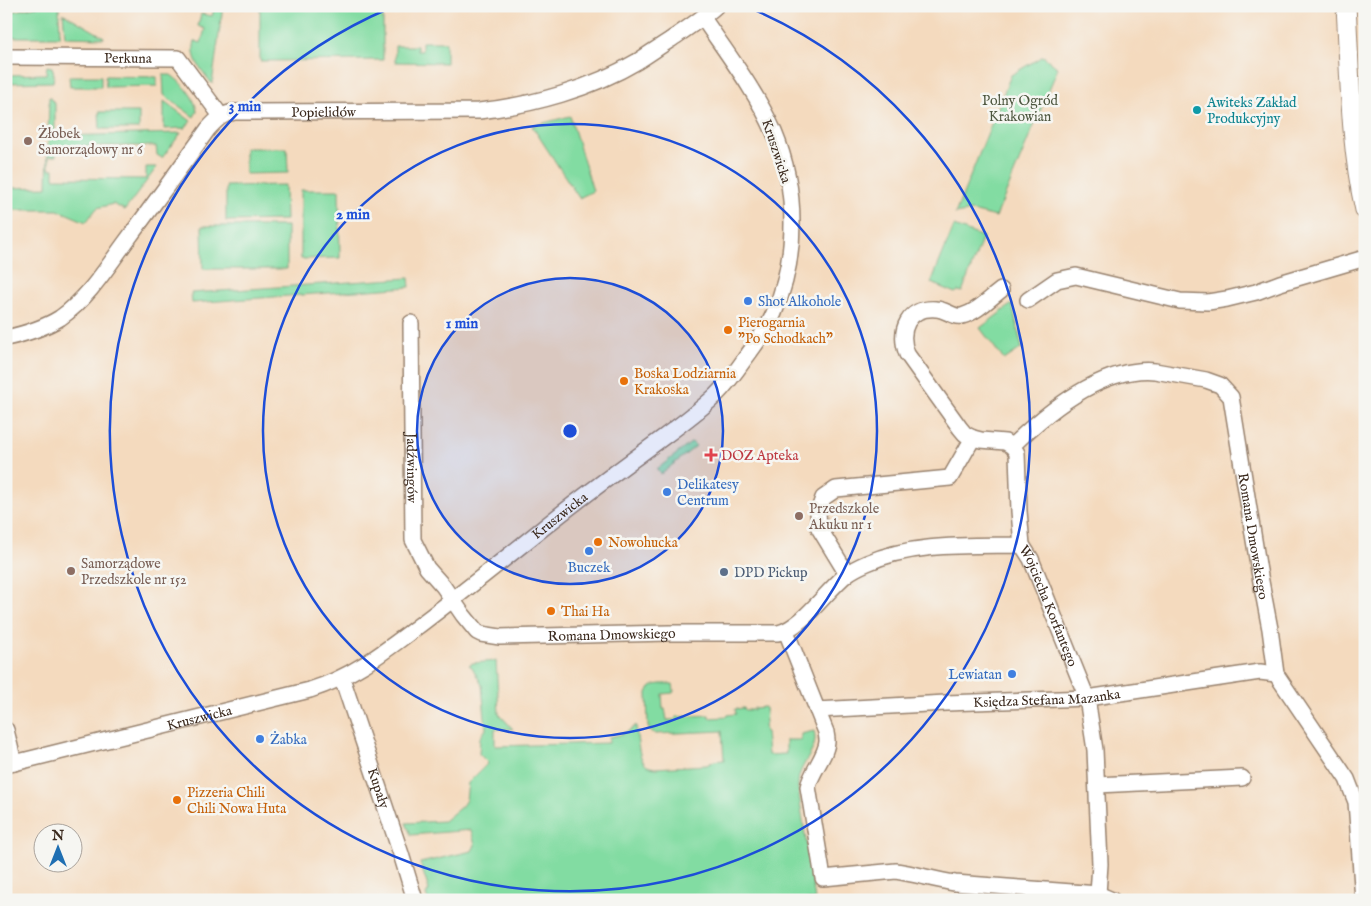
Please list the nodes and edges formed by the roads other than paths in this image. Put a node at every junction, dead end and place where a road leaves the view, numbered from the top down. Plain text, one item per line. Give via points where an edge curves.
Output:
1 (716, 6) edge
2 (1346, 6) edge
3 (703, 18) junction
4 (6, 57) edge
5 (222, 116) junction
6 (1365, 210) edge
7 (1365, 258) edge
8 (1001, 290) dead end
9 (1028, 300) dead end
10 (411, 323) dead end
11 (6, 338) edge
12 (972, 438) junction
13 (1012, 446) junction
14 (1022, 545) junction
15 (847, 574) junction
16 (453, 600) junction
17 (786, 631) junction
18 (1276, 674) junction
19 (342, 678) junction
20 (1087, 698) junction
21 (817, 710) junction
22 (6, 730) edge
23 (10, 764) edge
24 (1242, 778) dead end
25 (1097, 785) junction
26 (1363, 872) edge
27 (1098, 894) junction
28 (416, 900) edge
29 (1112, 900) edge
30 (1363, 900) edge

1 - 3 street, Popielidów
2 - 6 street via 1354,143
3 - 5 street, Popielidów via 637,61 605,77 554,96 500,109 229,112
3 - 16 street, Kruszwicka via 762,108 788,179 792,212 789,256 774,314 762,336 714,396
4 - 5 street, Perkuna via 178,58
5 - 11 street via 208,129 108,266 73,308 40,328
7 - 9 street via 1256,292 1217,300 1180,301 1076,276 1057,280
8 - 12 street via 970,314 959,317 938,308 915,314 909,318 903,335 907,354 960,428
10 - 16 street, Jadźwingów via 413,540 427,568
12 - 13 street via 1000,441
12 - 15 street via 950,478 836,489 824,498 818,512 819,528
13 - 14 street, Wojciecha Korfantego via 1016,453
13 - 18 street, Romana Dmowskiego via 1063,403 1092,386 1129,372 1169,373 1220,385 1231,397 1234,410
14 - 15 street via 912,550 876,559
14 - 20 street, Wojciecha Korfantego
15 - 17 street
16 - 17 street, Romana Dmowskiego via 477,632 500,637 768,634
16 - 19 street, Kruszwicka via 385,651
17 - 21 street
18 - 20 street, Księdza Stefana Mazanka via 1260,672
18 - 26 street, Romana Dmowskiego via 1352,790
19 - 23 street, Kruszwicka via 310,690
19 - 28 street, Kupały
20 - 21 street, Księdza Stefana Mazanka
20 - 25 street, Wojciecha Korfantego
21 - 27 street via 827,740 808,787 823,878 896,871 955,883
22 - 23 street
24 - 25 street
25 - 27 street, Wojciecha Korfantego
26 - 30 street, Romana Dmowskiego
27 - 29 street

